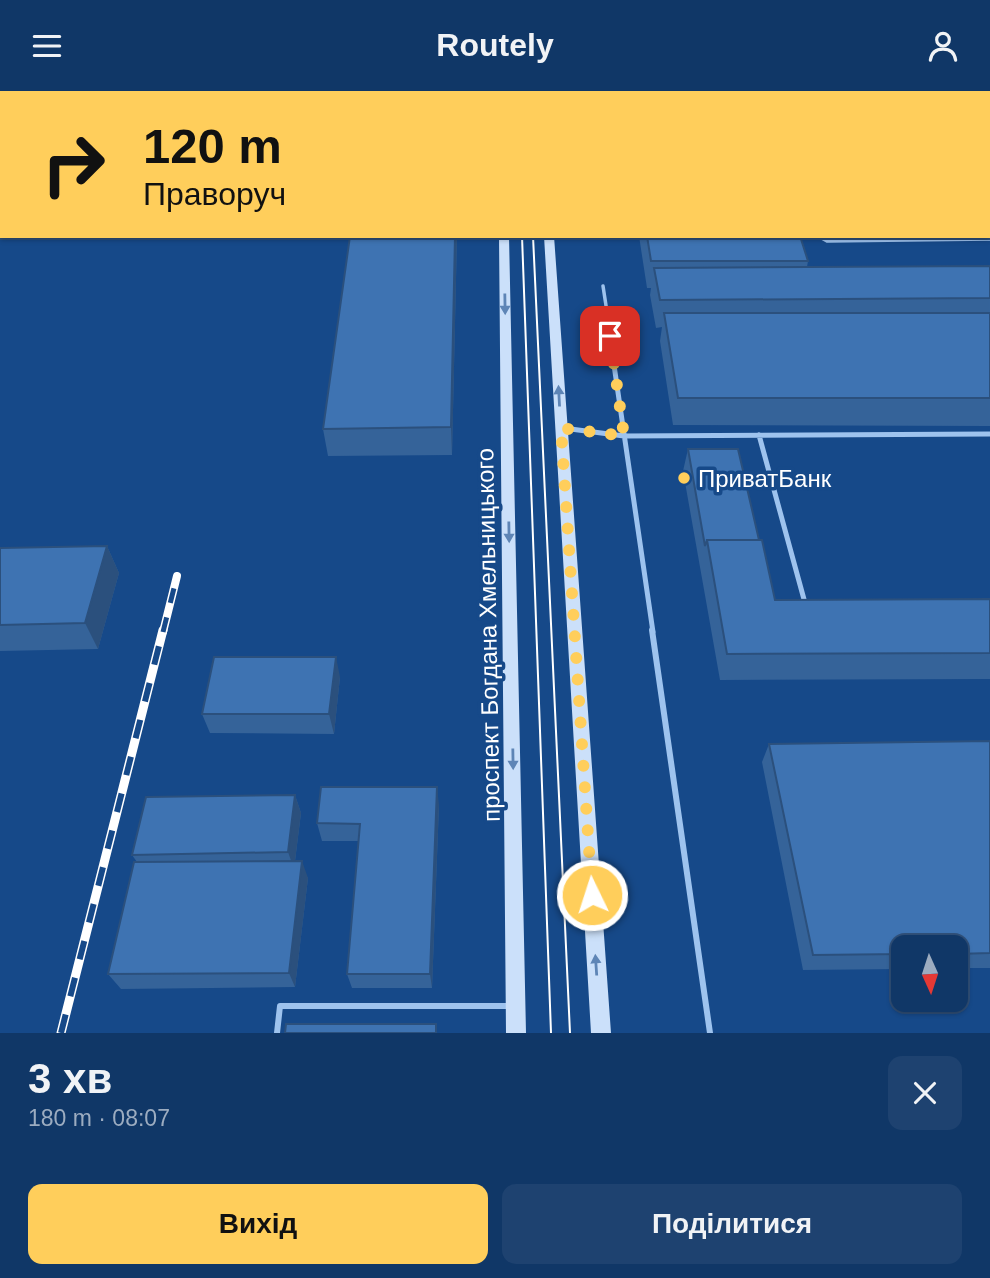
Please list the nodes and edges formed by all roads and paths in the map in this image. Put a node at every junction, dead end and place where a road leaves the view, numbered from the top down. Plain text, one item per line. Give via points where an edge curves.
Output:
1 (504, 238) edge
2 (550, 238) edge
3 (822, 238) edge
4 (990, 239) edge
5 (603, 286) dead end
6 (561, 428) junction
7 (990, 434) edge
8 (759, 435) junction
9 (624, 436) junction
10 (817, 603) edge
11 (516, 1006) junction
12 (277, 1033) edge
13 (516, 1033) edge
14 (601, 1033) edge
15 (710, 1033) edge

1 -> 11 main road, проспект Богдана Хмельницького
6 -> 2 main road
3 - 4 lane
5 - 9 lane
6 - 9 lane
14 -> 6 main road
7 - 8 lane
8 - 9 lane
8 - 10 lane via 803,603
9 - 15 lane
11 - 12 lane via 280,1006
11 - 13 main road, проспект Богдана Хмельницького

